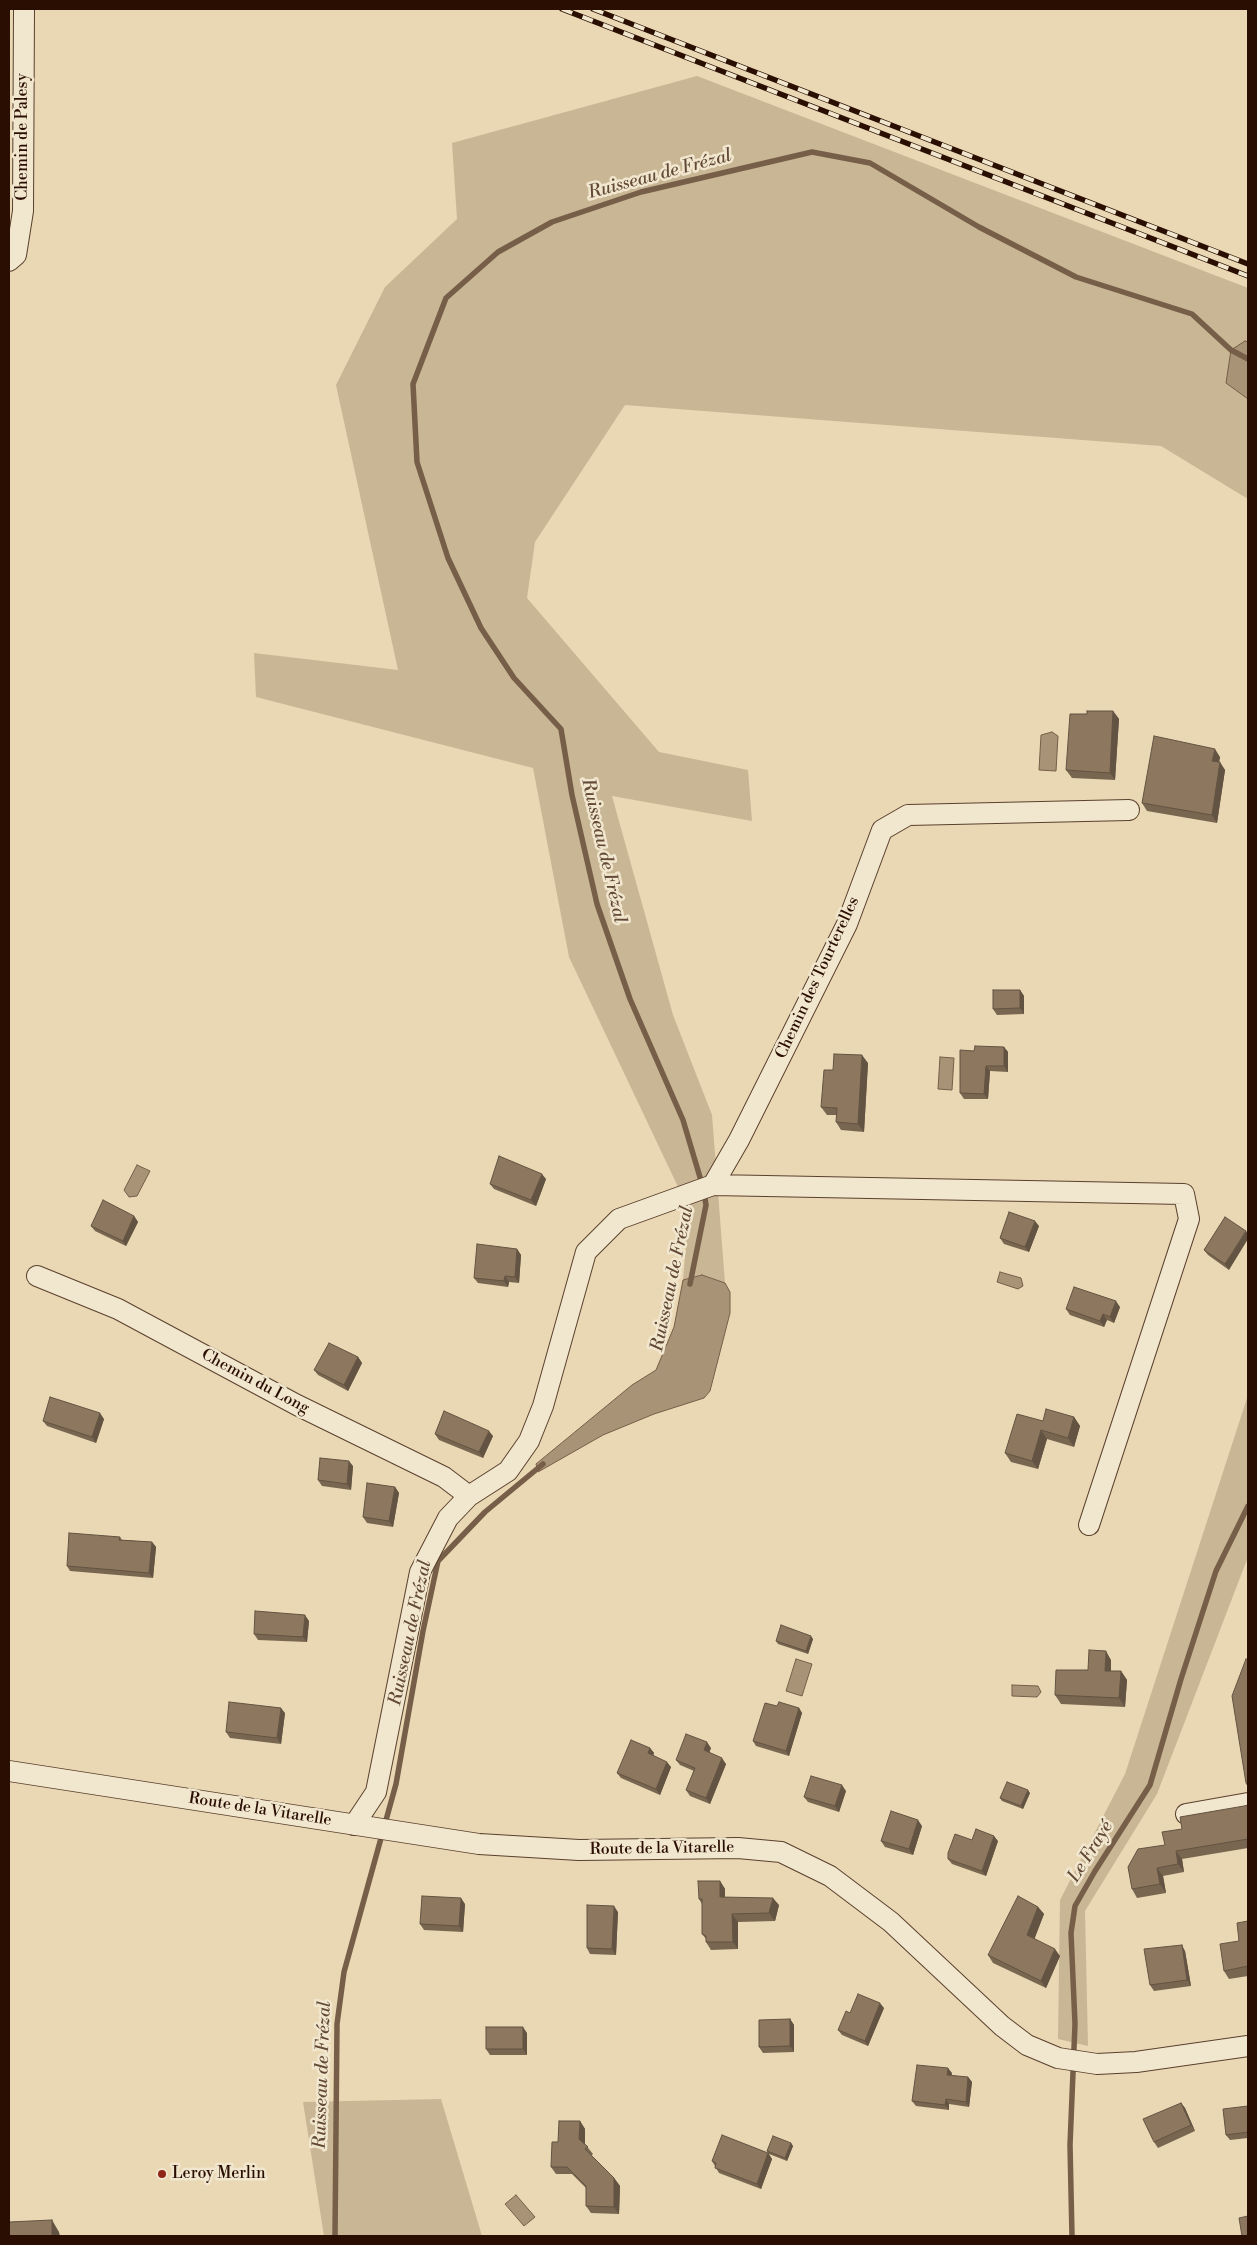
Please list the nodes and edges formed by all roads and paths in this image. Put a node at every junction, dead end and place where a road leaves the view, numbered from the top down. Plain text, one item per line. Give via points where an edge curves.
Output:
1 (24, 9) edge
2 (9, 261) edge
3 (1129, 810) dead end
4 (713, 1185) junction
5 (37, 1276) dead end
6 (469, 1496) junction
7 (1089, 1525) dead end
8 (9, 1770) edge
9 (1248, 1802) edge
10 (1186, 1814) edge
11 (361, 1826) junction
12 (1248, 2046) edge

1 - 2 street, Chemin de Palesy via 23,211 16,255
3 - 4 street, Chemin des Tourterelles via 908,815 882,830 847,924 739,1140
4 - 6 street via 619,1219 586,1252 543,1406 529,1441 508,1470
4 - 7 street via 1184,1194 1189,1219
5 - 6 street, Chemin du Long via 118,1309 296,1404 444,1477
6 - 11 street via 448,1518 420,1572 376,1792
8 - 11 street, Route de la Vitarelle
9 - 10 street
11 - 12 street, Route de la Vitarelle via 479,1844 579,1850 738,1848 780,1852 830,1876 891,1922 1002,2026 1027,2045 1061,2058 1087,2062 1136,2062

